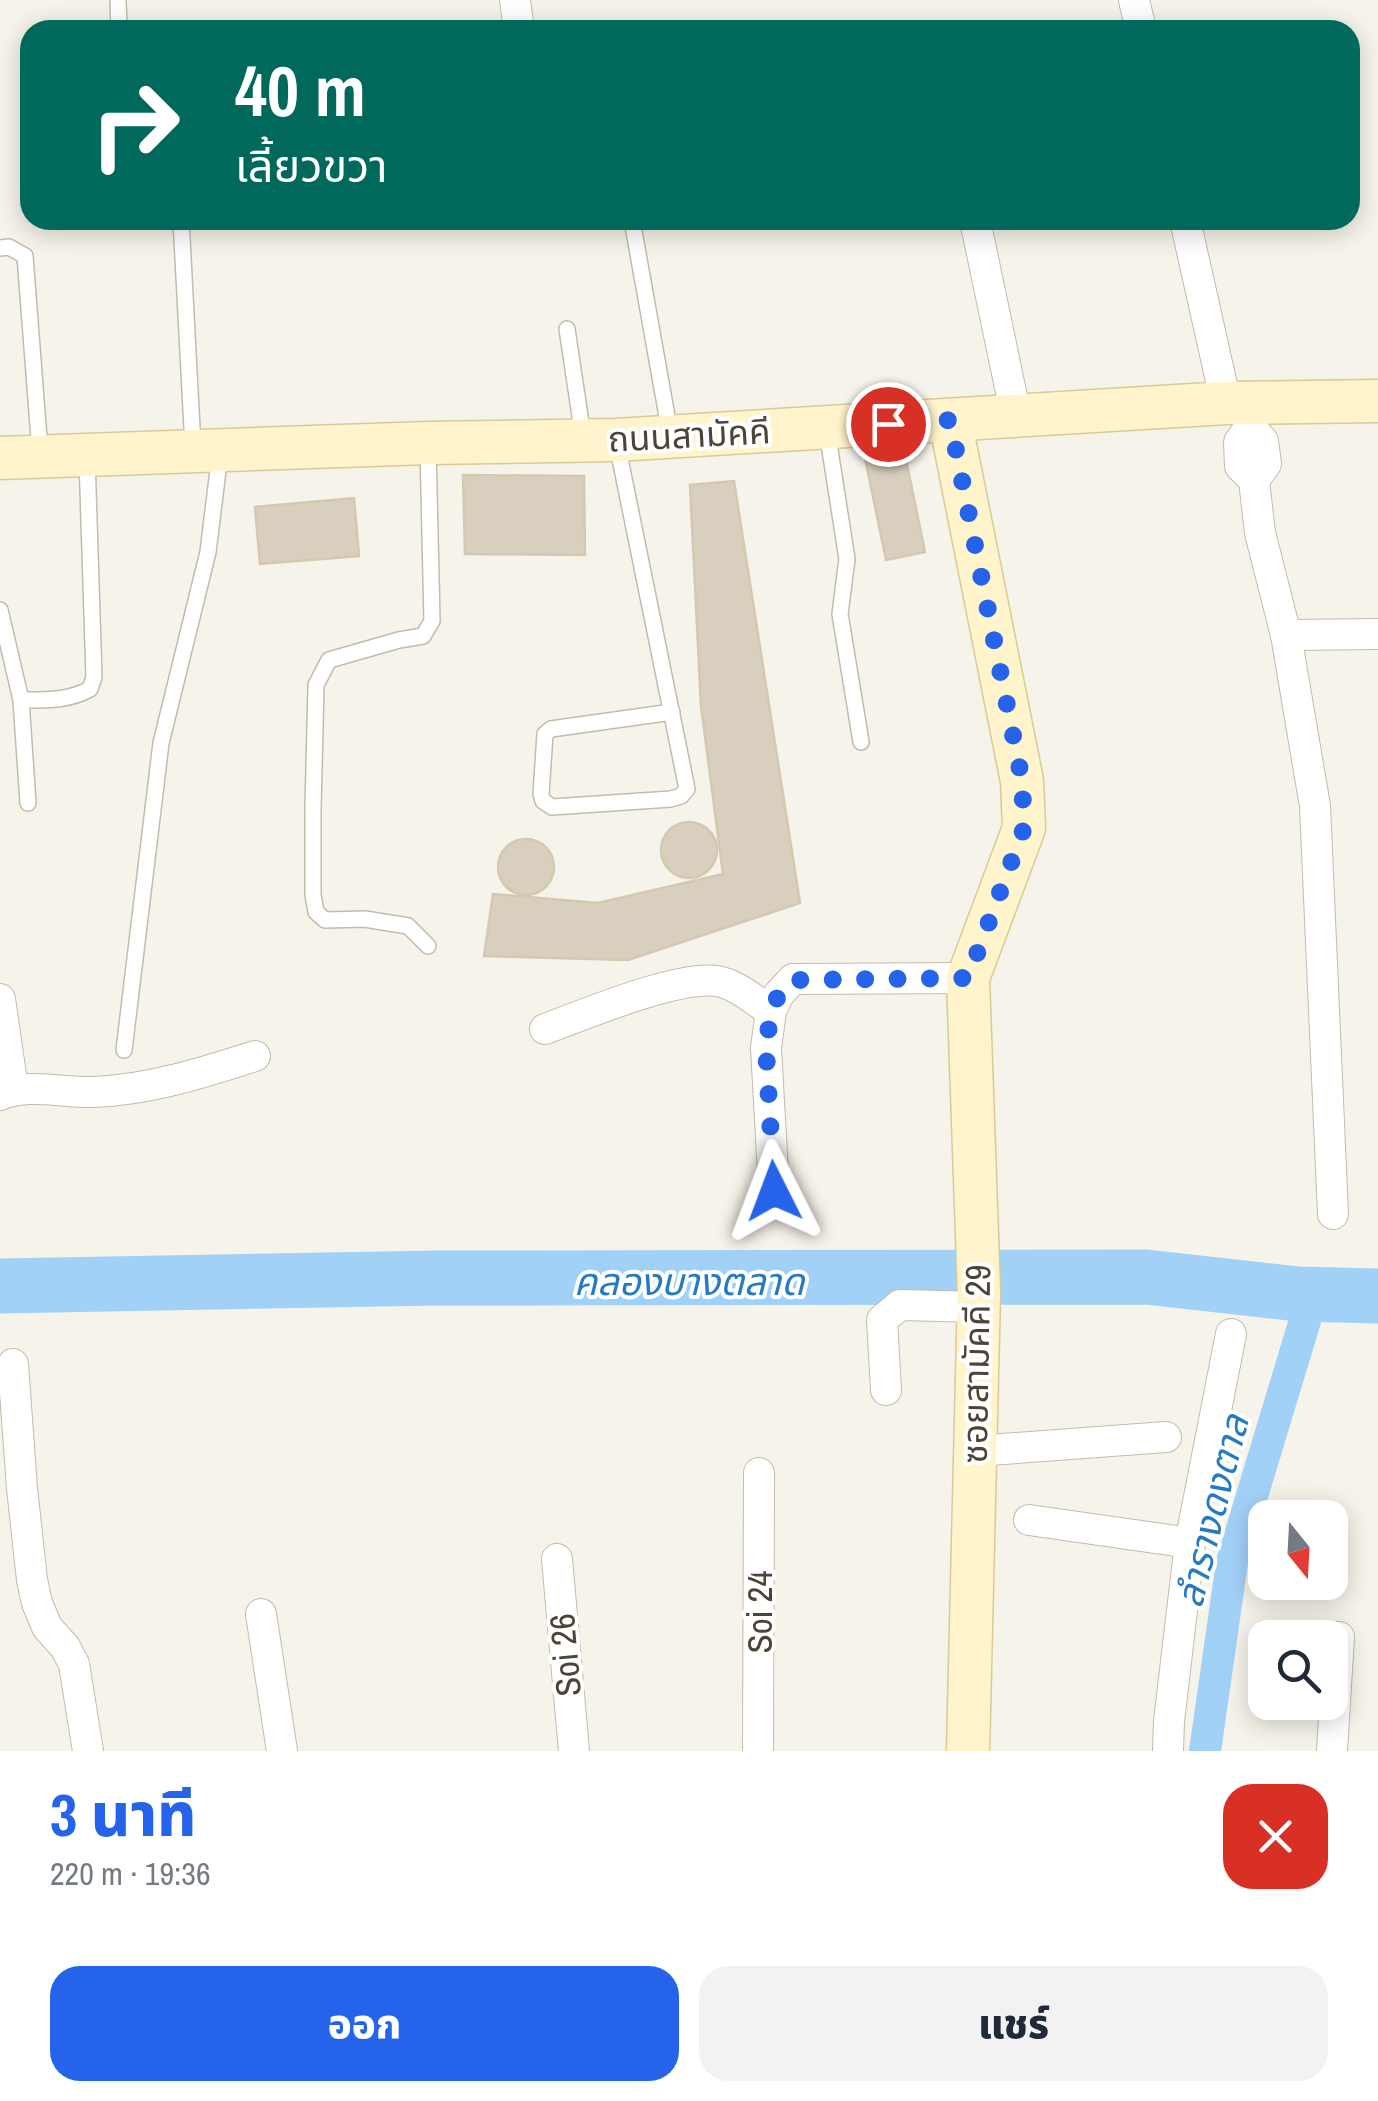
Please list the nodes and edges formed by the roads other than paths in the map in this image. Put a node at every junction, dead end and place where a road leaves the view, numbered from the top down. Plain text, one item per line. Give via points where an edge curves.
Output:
1 (182, 230) edge
2 (634, 230) edge
3 (977, 230) edge
4 (1187, 230) edge
5 (0, 248) edge
6 (566, 328) dead end
7 (1378, 401) edge
8 (1241, 411) junction
9 (1016, 416) junction
10 (950, 420) junction
11 (826, 427) junction
12 (670, 437) junction
13 (600, 440) junction
14 (428, 443) junction
15 (207, 450) junction
16 (86, 454) junction
17 (20, 457) edge
18 (0, 610) edge
19 (1378, 634) edge
20 (1286, 635) junction
21 (21, 700) junction
22 (672, 712) junction
23 (861, 742) dead end
24 (28, 803) dead end
25 (428, 946) dead end
26 (968, 978) junction
27 (0, 999) edge
28 (771, 1011) junction
29 (545, 1029) dead end
30 (124, 1050) dead end
31 (254, 1056) dead end
32 (7, 1092) edge
33 (774, 1191) dead end
34 (1333, 1214) dead end
35 (979, 1300) junction
36 (1231, 1334) dead end
37 (13, 1364) dead end
38 (886, 1390) dead end
39 (1166, 1437) dead end
40 (975, 1451) junction
41 (759, 1473) dead end
42 (1028, 1520) dead end
43 (1190, 1543) junction
44 (556, 1559) dead end
45 (261, 1614) dead end
46 (1334, 1720) edge
47 (88, 1751) edge
48 (282, 1751) edge
49 (574, 1751) edge
50 (758, 1751) edge
51 (968, 1751) edge
52 (1168, 1751) edge
53 (1332, 1751) edge

1 - 15 lane
2 - 12 lane
3 - 9 street
4 - 8 street
5 - 17 lane via 25,256
6 - 13 lane
7 - 8 street, ถนนสามัคคี
8 - 9 street, ถนนสามัคคี
8 - 20 street via 1240,466 1254,480
9 - 10 street, ถนนสามัคคี
10 - 11 street, ถนนสามัคคี
10 - 26 street via 1022,780 1024,828
11 - 12 street, ถนนสามัคคี
11 - 23 lane via 847,559 840,614
12 - 13 street, ถนนสามัคคี
13 - 14 street, ถนนสามัคคี
13 - 22 lane
14 - 15 street, ถนนสามัคคี
14 - 25 lane via 432,621 423,636 328,660 316,685 313,826 316,912 325,920 408,926
15 - 16 street, ถนนสามัคคี
15 - 30 lane via 208,552 161,743
16 - 17 street, ถนนสามัคคี
16 - 21 lane via 93,686 56,700
18 - 21 lane
19 - 20 street
20 - 34 street via 1315,806
21 - 24 lane
22 - 22 lane via 687,789 681,796 552,807 543,801 545,734 552,729
26 - 28 street via 792,980
26 - 35 street, ซอยสามัคคี 29
27 - 32 street
28 - 29 street via 718,981 692,982
28 - 33 street via 766,1048
31 - 32 street via 182,1079 96,1092
35 - 38 street via 890,1311 882,1320
35 - 40 street, ซอยสามัคคี 29
36 - 43 street
37 - 47 street via 32,1580 48,1627 74,1664
39 - 40 street
40 - 51 street, ซอยสามัคคี 29
41 - 50 street, Soi 24
42 - 43 street
43 - 52 street
44 - 49 street, Soi 26
45 - 48 street
46 - 53 street

